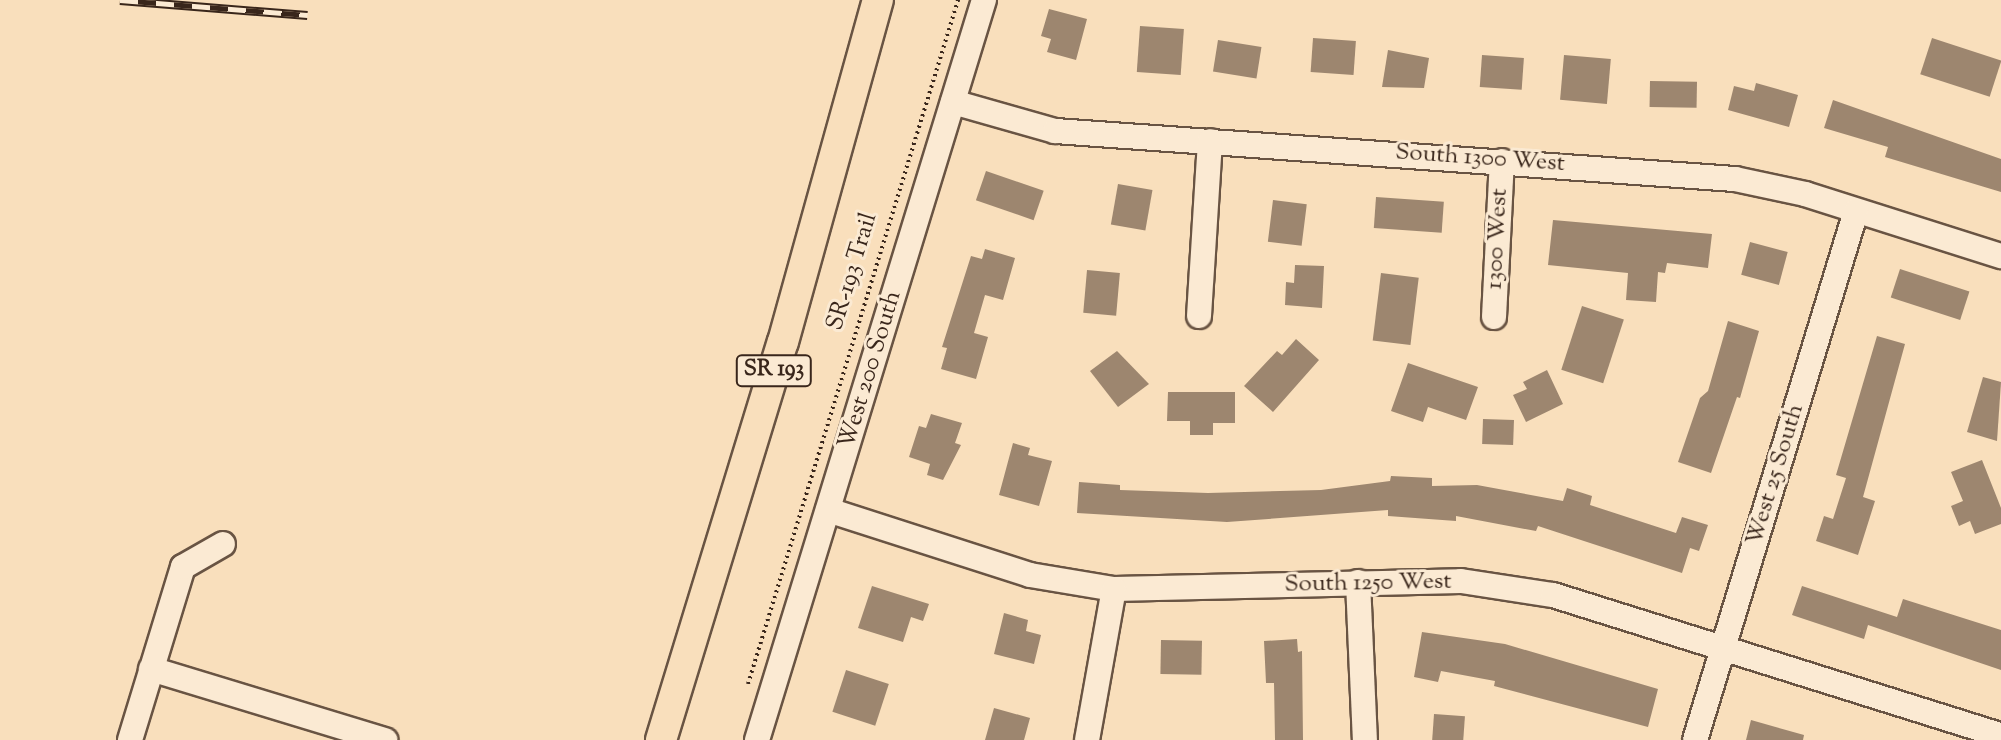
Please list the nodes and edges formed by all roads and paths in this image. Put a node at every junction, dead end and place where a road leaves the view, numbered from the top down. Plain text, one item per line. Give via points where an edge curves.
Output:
1 (878, 0) edge
2 (958, 0) edge
3 (984, 0) edge
4 (953, 102) junction
5 (1210, 141) junction
6 (1502, 161) junction
7 (1856, 211) junction
8 (2001, 256) edge
9 (1199, 316) dead end
10 (1494, 317) dead end
11 (828, 510) junction
12 (223, 544) dead end
13 (1358, 582) junction
14 (1114, 589) junction
15 (1723, 648) junction
16 (151, 669) junction
17 (745, 695) dead end
18 (2001, 735) edge
19 (130, 740) edge
20 (385, 740) edge
21 (661, 740) edge
22 (757, 740) edge
23 (1087, 740) edge
24 (1365, 740) edge
25 (1695, 740) edge

1 - 21 main road, SR 193 via 783,342
2 - 17 path, SR-193 Trail
3 - 4 street, West 200 South
4 - 5 street, South 1300 West via 1055,131
4 - 11 street, West 200 South
5 - 6 street, South 1300 West
5 - 9 street
6 - 7 street, South 1300 West via 1735,179
6 - 10 street, 1300 West
7 - 8 street, South 1300 West
7 - 15 street, West 25 South
11 - 14 street, South 1250 West via 1030,575
11 - 22 street, West 200 South
12 - 16 street via 183,567
13 - 14 street, South 1250 West
13 - 15 street, South 1250 West via 1461,581 1553,595
13 - 24 street
14 - 23 street
15 - 18 street, South 1250 West
15 - 25 street, West 25 South
16 - 19 street
16 - 20 street

